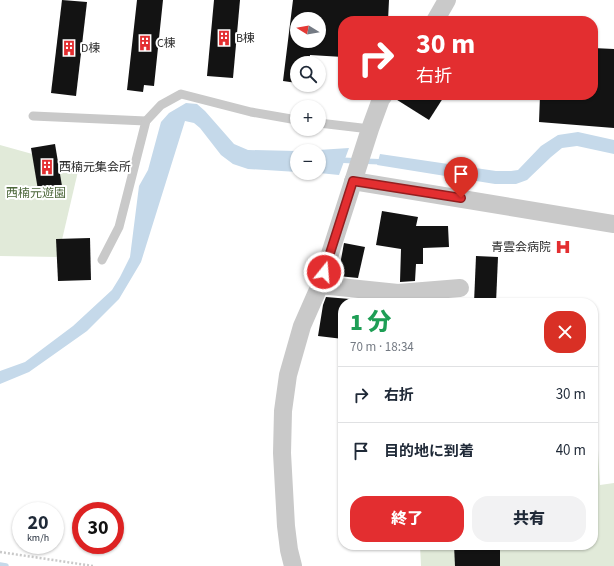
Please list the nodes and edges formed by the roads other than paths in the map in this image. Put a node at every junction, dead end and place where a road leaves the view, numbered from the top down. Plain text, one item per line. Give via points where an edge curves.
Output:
1 (447, 0) edge
2 (438, 16) edge
3 (381, 100) edge
4 (33, 116) dead end
5 (290, 119) edge
6 (146, 121) junction
7 (326, 126) edge
8 (368, 136) junction
9 (353, 181) junction
10 (614, 224) edge
11 (102, 260) dead end
12 (320, 285) junction
13 (460, 288) dead end
14 (293, 566) edge

1 - 2 street
3 - 8 street
4 - 6 lane
5 - 6 lane via 251,112 181,94 161,105
6 - 11 lane via 119,227
7 - 8 lane
8 - 9 street
9 - 10 street
9 - 12 street
12 - 13 street via 398,293
12 - 14 street via 302,326 288,375 283,411 282,453 286,526

